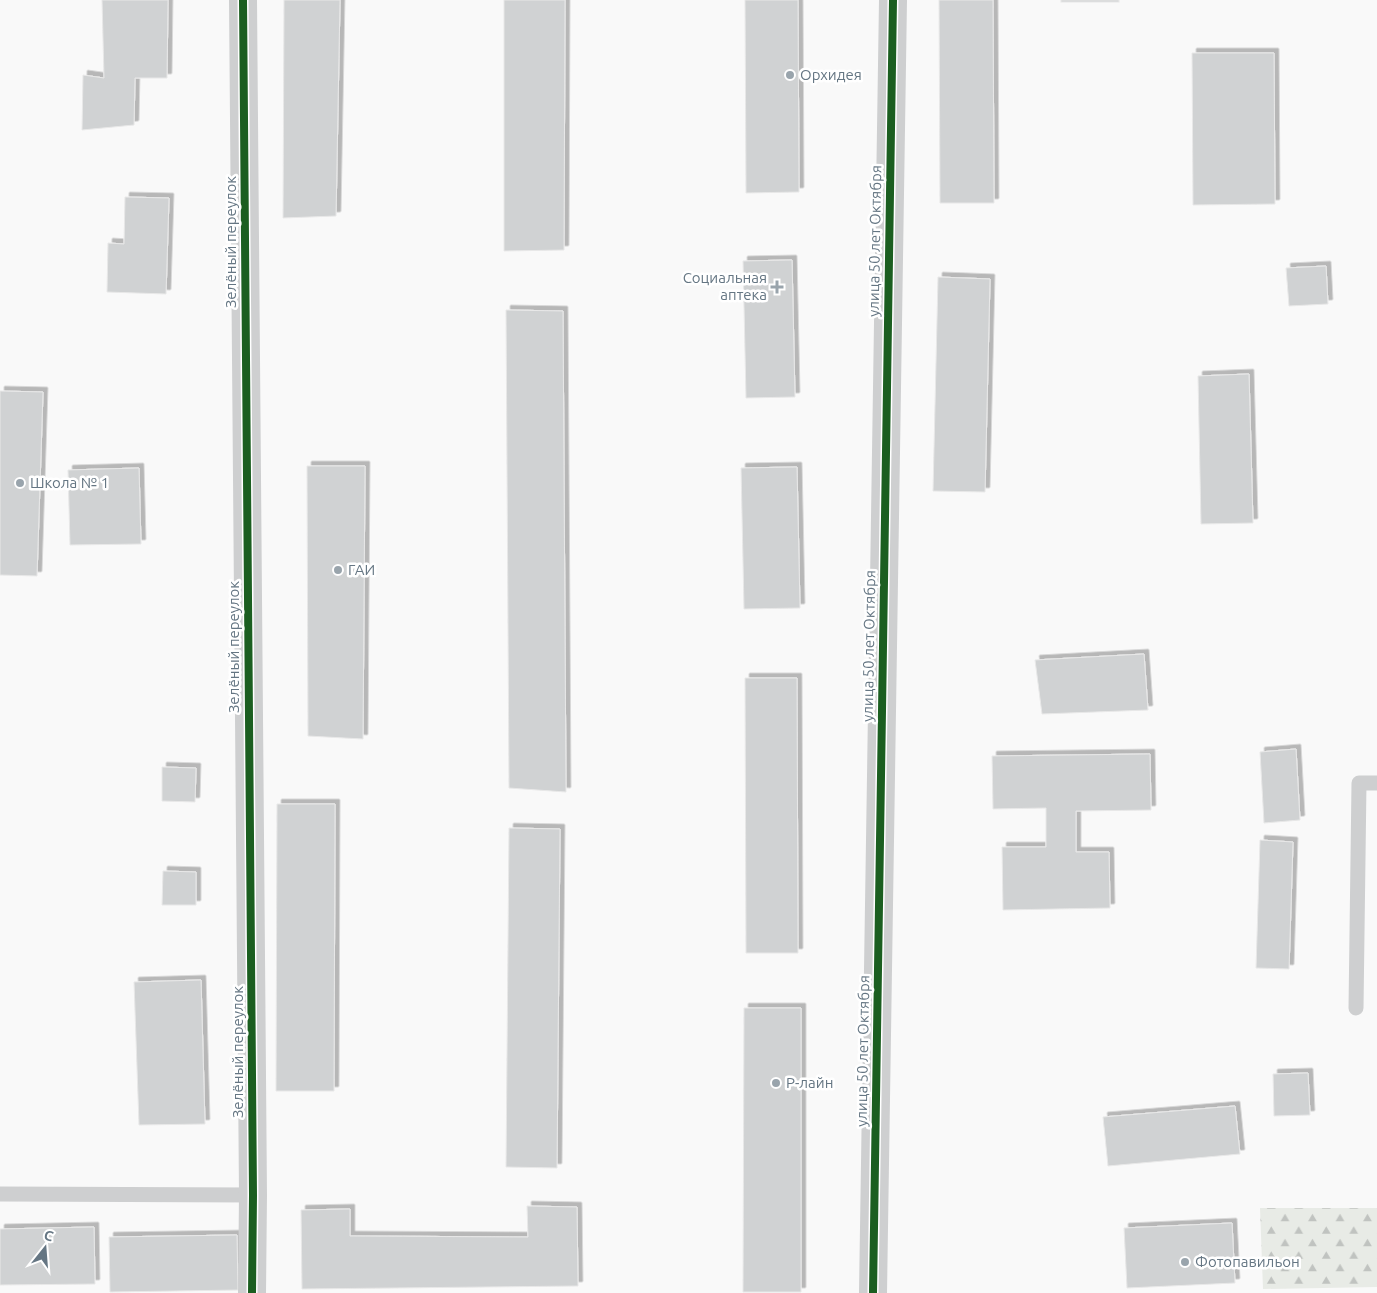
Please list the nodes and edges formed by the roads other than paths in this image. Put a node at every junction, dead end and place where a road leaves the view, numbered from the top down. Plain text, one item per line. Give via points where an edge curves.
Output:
1 (243, 0) edge
2 (893, 0) edge
3 (1377, 783) edge
4 (1356, 1008) dead end
5 (0, 1194) edge
6 (253, 1195) junction
7 (252, 1293) edge
8 (872, 1293) edge

1 - 6 street, Зелёный переулок
2 - 8 street, улица 50 лет Октября
3 - 4 lane via 1359,783
5 - 6 lane
6 - 7 street, Зелёный переулок

